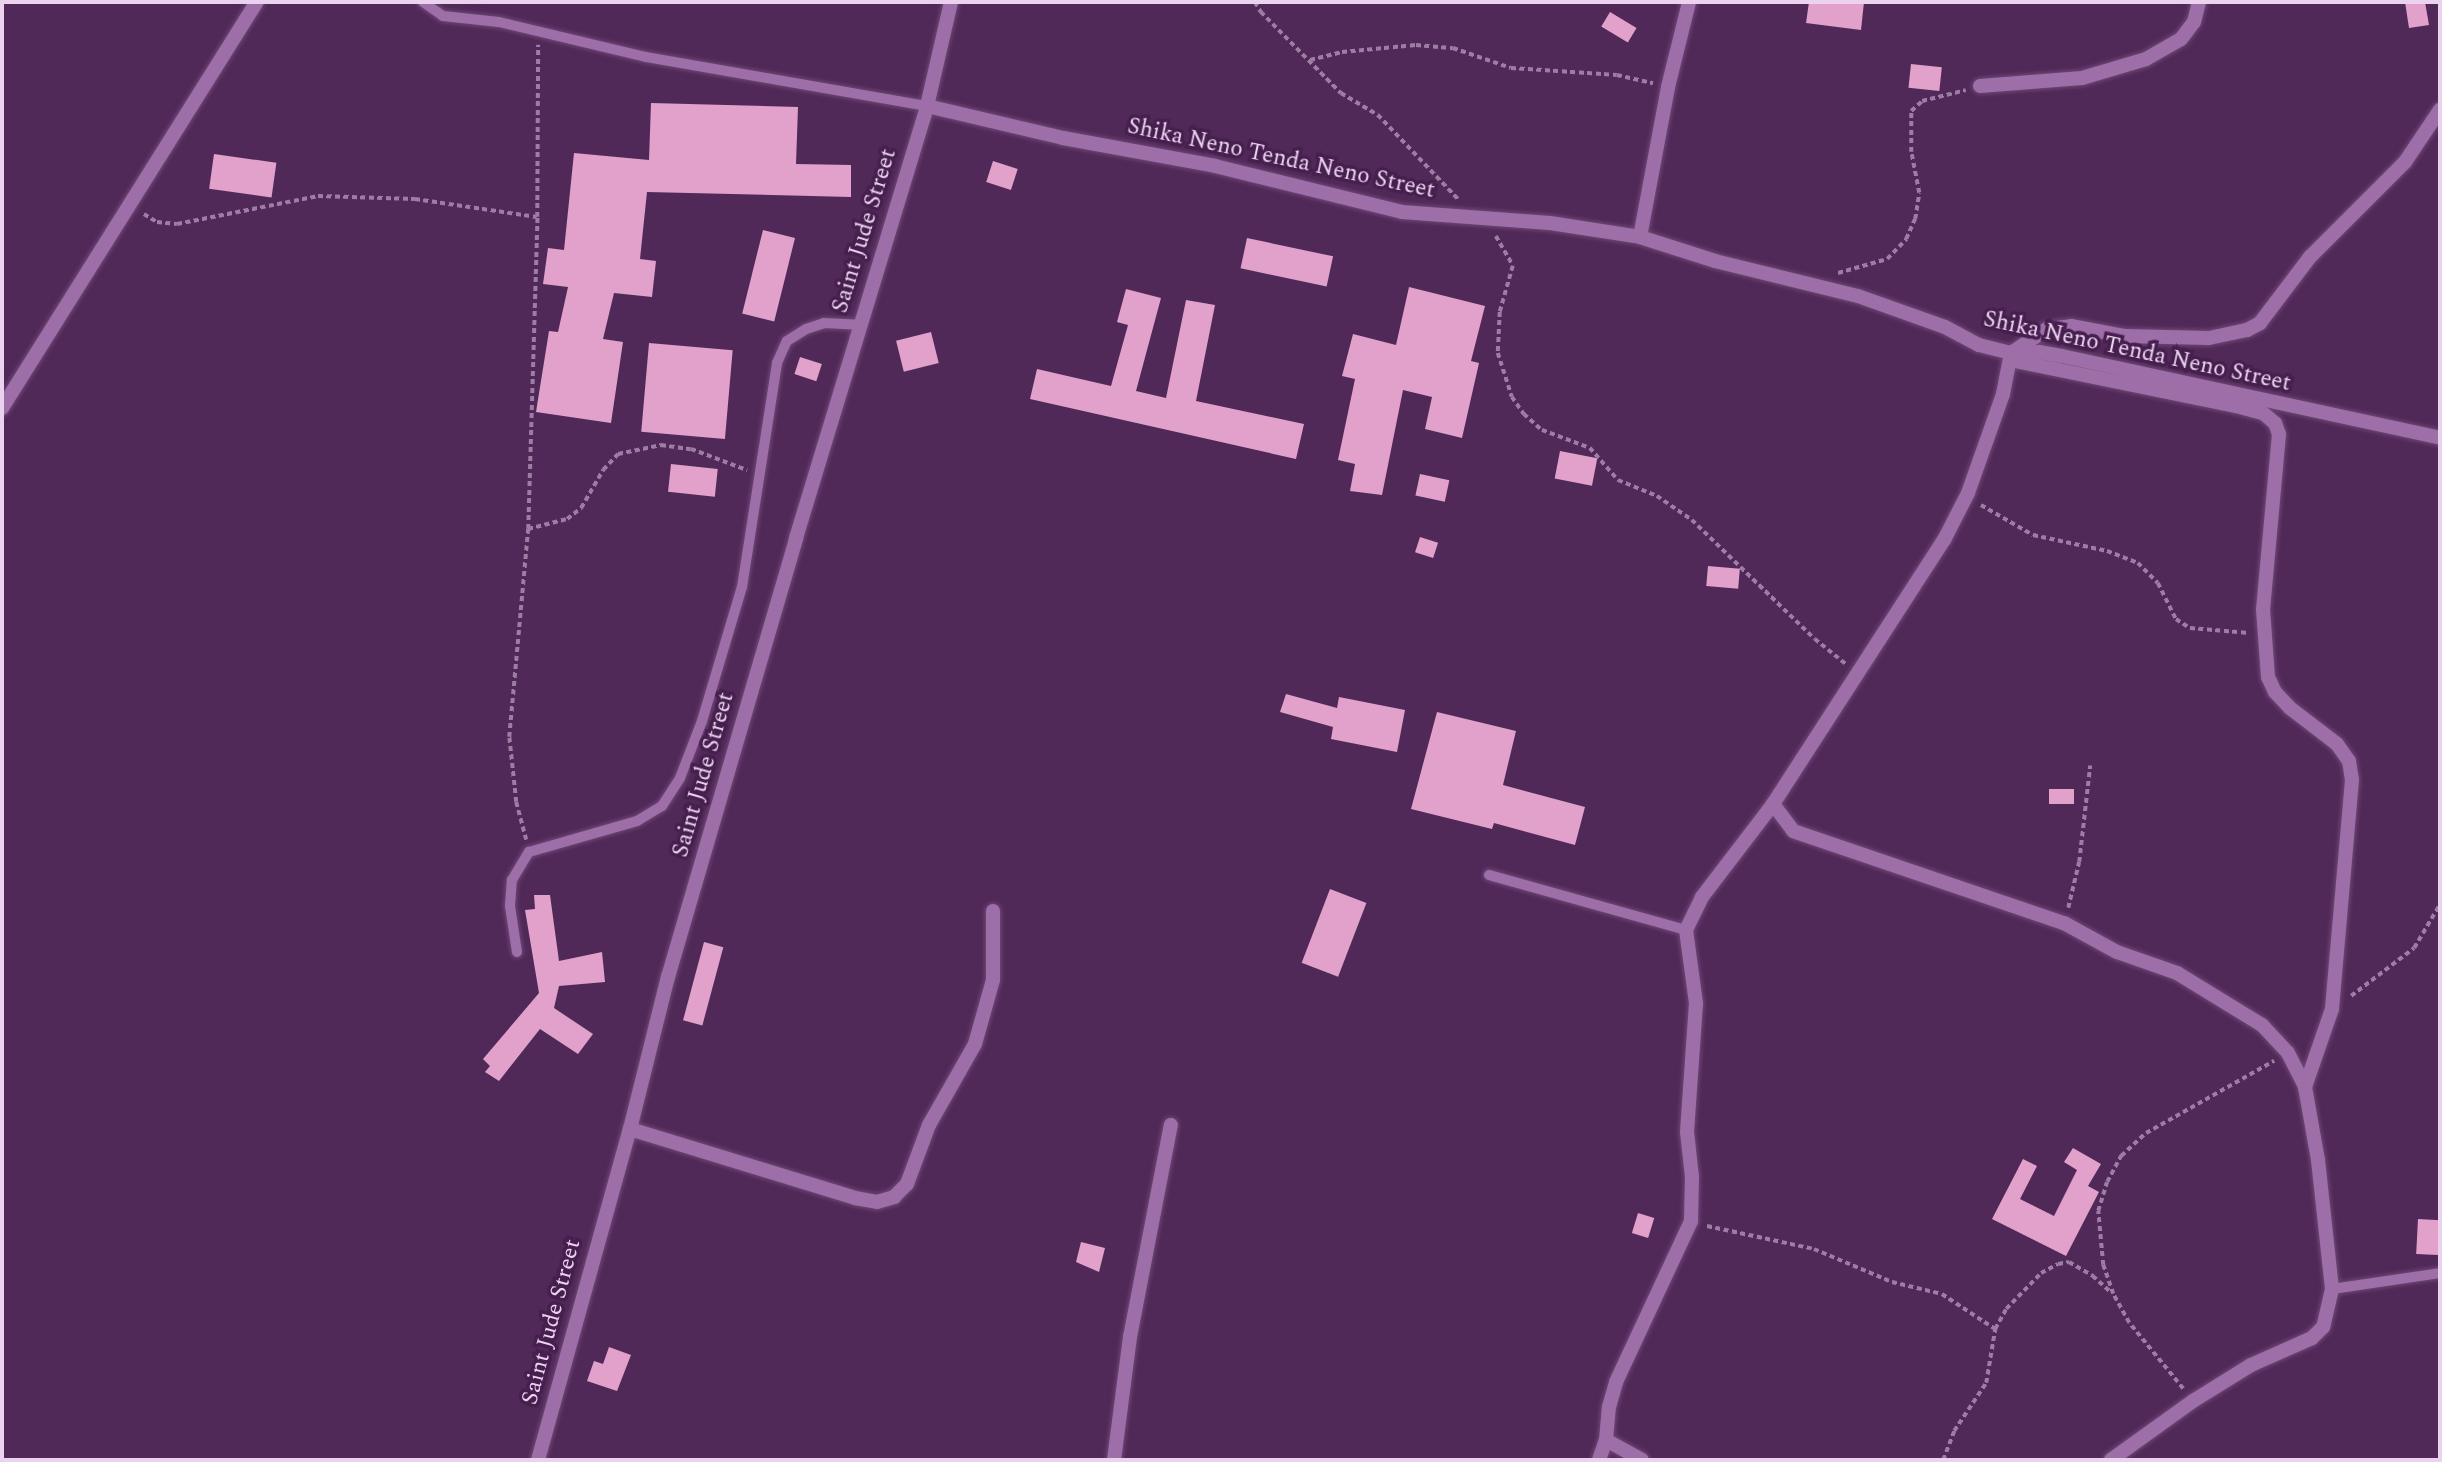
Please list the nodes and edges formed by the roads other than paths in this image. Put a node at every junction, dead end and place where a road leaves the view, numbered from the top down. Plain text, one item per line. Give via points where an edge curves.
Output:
1 (257, 2) edge
2 (422, 2) edge
3 (951, 2) edge
4 (1689, 2) edge
5 (2199, 2) edge
6 (1980, 86) road end
7 (927, 106) junction
8 (2440, 110) edge
9 (1640, 237) junction
10 (859, 325) junction
11 (2010, 357) junction
12 (2, 408) edge
13 (2440, 438) edge
14 (1773, 804) junction
15 (1489, 875) dead end
16 (993, 911) dead end
17 (1686, 930) junction
18 (517, 952) dead end
19 (2305, 1087) junction
20 (1171, 1125) dead end
21 (630, 1129) junction
22 (2440, 1273) edge
23 (2332, 1289) junction
24 (1606, 1440) junction
25 (538, 1460) edge
26 (1114, 1460) edge
27 (1599, 1460) edge
28 (1642, 1460) edge
29 (2112, 1460) edge

1 - 12 street
2 - 7 lane via 443,16 499,22 646,57
3 - 7 street, Saint Jude Street
4 - 9 street
5 - 6 street via 2194,22 2181,39 2146,59 2082,78
7 - 9 street, Shika Neno Tenda Neno Street via 1063,138 1215,166 1402,212 1550,223
7 - 10 street, Saint Jude Street
8 - 11 street via 2405,162 2310,257 2260,323 2209,338 2125,336 2071,326 2047,329
9 - 11 street, Shika Neno Tenda Neno Street via 1908,312
10 - 18 lane via 824,323 806,329 787,341 777,363 742,587 681,778 662,806 638,821 529,852 512,880 510,906
10 - 21 street, Saint Jude Street via 668,977
11 - 13 street, Shika Neno Tenda Neno Street via 2039,352 2062,356
11 - 14 street via 2003,394 1968,494 1944,540
11 - 19 street via 2236,406 2263,413 2275,423 2279,434 2263,610 2269,677 2290,708 2337,744 2349,761 2351,780 2332,1009
14 - 17 street via 1702,897
14 - 19 street via 1793,831 2064,923 2117,952 2177,973 2262,1025 2288,1054
15 - 17 lane
16 - 21 street via 993,980 975,1044 929,1125 907,1184 894,1197 877,1202 855,1198
17 - 24 street via 1696,1003 1687,1132 1692,1221 1616,1382
19 - 23 street
20 - 26 street via 1129,1337
21 - 25 street, Saint Jude Street
22 - 23 lane
23 - 29 street via 2323,1326 2312,1338 2251,1366 2193,1401
24 - 27 street
24 - 28 street

